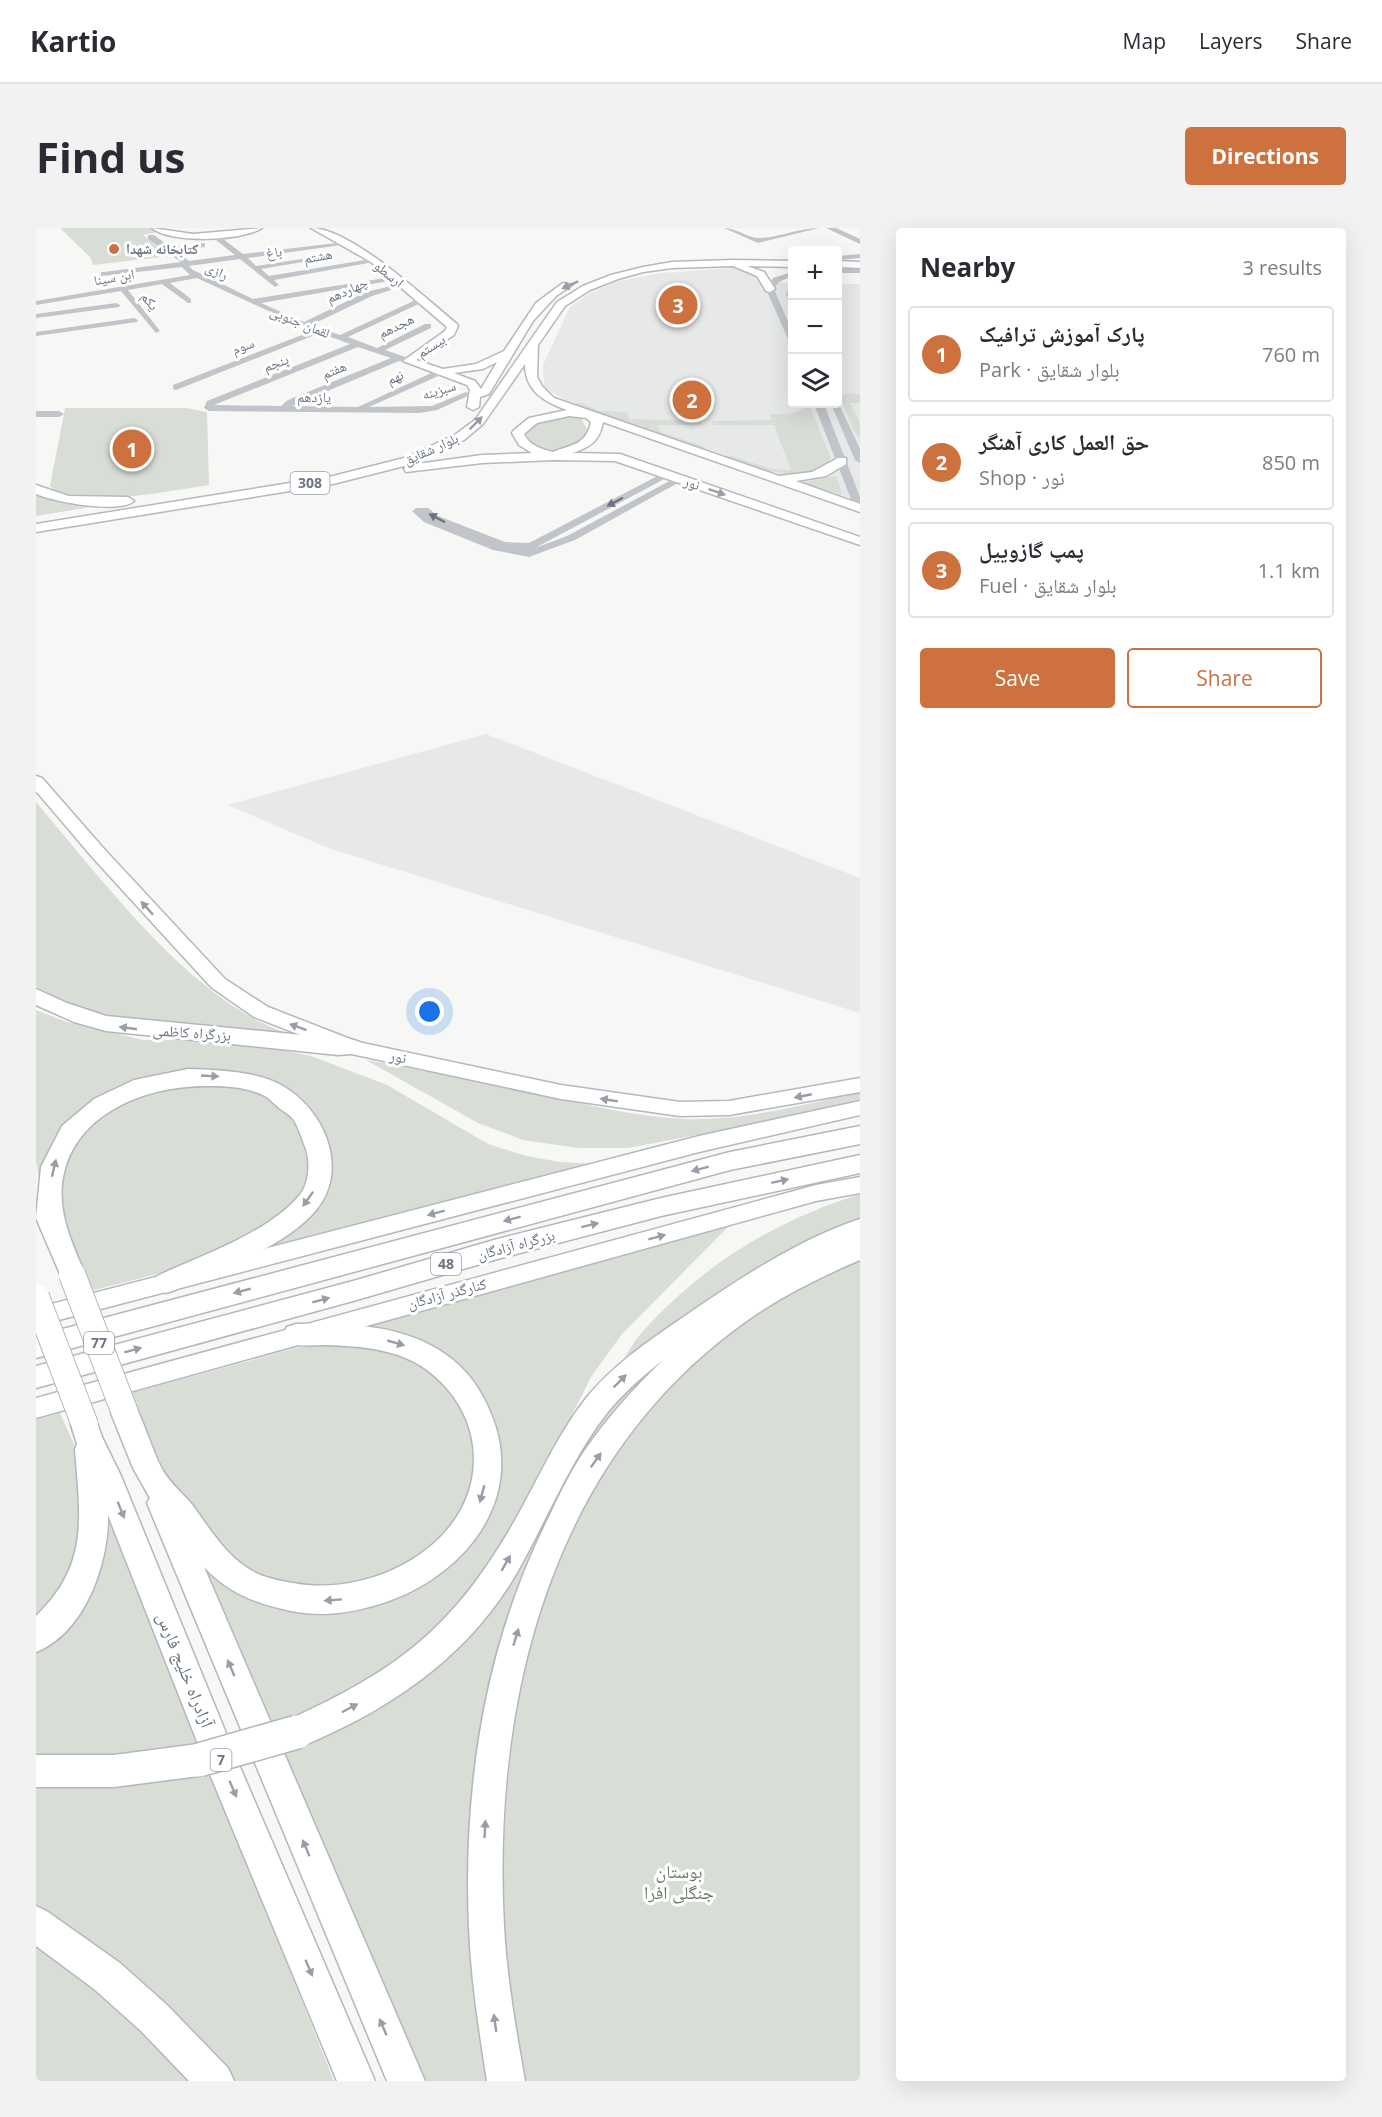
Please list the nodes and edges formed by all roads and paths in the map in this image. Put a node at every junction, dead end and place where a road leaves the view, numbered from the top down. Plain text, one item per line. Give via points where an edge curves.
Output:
1 (167, 228) edge
2 (238, 228) edge
3 (256, 228) edge
4 (316, 228) edge
5 (728, 228) edge
6 (815, 228) edge
7 (830, 228) edge
8 (154, 232) edge
9 (211, 232) edge
10 (860, 242) edge
11 (345, 244) junction
12 (202, 245) dead end
13 (168, 250) junction
14 (333, 256) dead end
15 (241, 257) junction
16 (842, 258) edge
17 (860, 258) edge
18 (374, 260) junction
19 (713, 262) junction
20 (187, 263) junction
21 (842, 264) edge
22 (860, 265) edge
23 (788, 267) edge
24 (788, 267) edge
25 (255, 268) junction
26 (788, 270) edge
27 (842, 271) edge
28 (860, 272) edge
29 (104, 274) dead end
30 (196, 276) junction
31 (268, 279) junction
32 (842, 280) edge
33 (860, 280) edge
34 (400, 281) junction
35 (164, 282) junction
36 (770, 288) junction
37 (123, 289) junction
38 (290, 297) junction
39 (67, 298) junction
40 (423, 300) junction
41 (188, 301) dead end
42 (252, 302) junction
43 (36, 303) edge
44 (116, 305) dead end
45 (75, 311) junction
46 (36, 316) edge
47 (134, 320) dead end
48 (304, 325) junction
49 (428, 326) dead end
50 (84, 327) junction
51 (788, 328) edge
52 (453, 330) joint
53 (156, 331) dead end
54 (320, 331) junction
55 (36, 334) edge
56 (91, 336) dead end
57 (340, 338) junction
58 (533, 343) junction
59 (357, 344) junction
60 (377, 351) junction
61 (508, 353) junction
62 (403, 359) junction
63 (442, 371) junction
64 (176, 387) dead end
65 (466, 395) dead end
66 (209, 408) joint
67 (821, 408) edge
68 (838, 408) edge
69 (282, 410) junction
70 (360, 410) junction
71 (419, 410) joint
72 (585, 413) junction
73 (36, 414) edge
74 (59, 414) dead end
75 (446, 432) dead end
76 (554, 456) junction
77 (860, 460) edge
78 (842, 461) junction
79 (666, 474) junction
80 (764, 475) junction
81 (680, 479) junction
82 (333, 480) junction
83 (36, 489) edge
84 (177, 497) junction
85 (226, 497) junction
86 (860, 509) edge
87 (36, 519) edge
88 (36, 528) edge
89 (36, 539) edge
90 (860, 541) edge
91 (36, 781) edge
92 (36, 996) edge
93 (354, 1048) junction
94 (860, 1085) edge
95 (860, 1108) edge
96 (860, 1135) edge
97 (860, 1164) edge
98 (860, 1185) edge
99 (36, 1188) edge
100 (52, 1226) junction
101 (860, 1229) edge
102 (860, 1249) edge
103 (166, 1283) junction
104 (36, 1298) edge
105 (36, 1317) edge
106 (296, 1335) junction
107 (36, 1347) edge
108 (36, 1377) edge
109 (36, 1408) edge
110 (87, 1432) junction
111 (152, 1478) junction
112 (36, 1637) edge
113 (36, 1771) edge
114 (36, 1924) edge
115 (215, 2081) edge
116 (356, 2081) edge
117 (406, 2081) edge
118 (506, 2081) edge

1 - 9 main road
2 - 9 main road
3 - 9 main road
4 - 11 main road, ارسطو
5 - 6 street via 758,241
7 - 10 street
8 - 9 main road
8 - 13 street, رازی
9 - 15 street, لقمان جنوبی
11 - 15 street
11 - 18 main road, ارسطو
12 - 13 street
13 - 20 street, رازی
14 - 25 street, باغ
15 - 20 street
15 - 25 street, لقمان جنوبی
16 - 17 main road
18 - 31 street, هشتم
18 - 34 main road, ارسطو
19 - 23 main road, بلوار شقایق / 308
19 - 36 main road via 756,271
19 - 58 main road, بلوار شقایق / 308 via 666,266 593,285 561,304
20 - 29 street
20 - 30 street, رازی via 186,269
21 - 22 main road
24 -> 61 main road via 704,258 656,261 581,280 543,302
25 - 31 street, لقمان جنوبی
26 - 36 street
27 - 28 street
30 - 35 street, ابن سینا
30 - 42 street, رازی
31 - 38 street, لقمان جنوبی
32 - 33 street
34 - 38 street
34 - 40 main road, ارسطو
34 - 48 street, چهاردهم
35 - 37 street, ابن سینا
35 - 41 street
36 - 51 street
37 - 39 street, ابن سینا
37 - 53 street, یکم
38 - 42 street, لقمان جنوبی
39 - 43 street, ابن سینا
39 - 45 street
40 - 52 main road, ارسطو
40 - 57 street
42 - 48 street, لقمان جنوبی
44 - 45 street, یکم
45 - 46 street, یکم
45 - 50 street
47 - 50 street
48 - 54 street, لقمان جنوبی
49 - 60 street, هجدهم
50 - 55 street
50 - 56 street
52 - 62 main road, بیستم
54 - 57 street, لقمان جنوبی
54 - 64 street, سوم
57 - 59 street, لقمان جنوبی
58 - 72 main road via 530,372 538,391 550,400
82 -> 58 main road, بلوار شقایق / 308 via 412,460 460,437 479,422
59 - 60 street, لقمان جنوبی
59 - 66 street, پنجم via 210,403
60 - 62 street, لقمان جنوبی
61 - 63 main road via 479,367
61 - 63 main road via 470,411 475,386
62 - 63 main road, لقمان جنوبی
62 - 69 street, هفتم via 291,402
63 - 70 street, نهم
65 - 71 street, سبزینه
66 - 69 street, یازدهم
67 - 78 street
68 - 77 street
69 - 70 street, یازدهم
70 - 71 street, یازدهم
72 - 76 main road via 597,421 592,440
72 - 76 main road via 533,420 521,429 518,436 526,445
72 - 80 main road
73 - 74 street
75 - 84 main road, بلوار شقایق / 308 via 419,447 370,463
76 - 79 main road, نور via 616,458
76 - 82 main road, نور via 482,459
78 - 80 main road via 831,471 808,477
78 - 86 street
79 - 81 main road, نور
79 -> 81 street via 531,546 504,545 434,518 424,510 417,511 428,520 497,548 529,554 571,538
80 - 86 main road
81 -> 90 main road, نور
82 - 85 main road, بلوار شقایق / 308
83 - 84 main road via 61,499 84,502
84 - 87 main road, بلوار شقایق / 308
85 - 88 main road, بلوار شقایق / 308
85 - 89 main road
93 -> 91 main road, نور via 261,1012 218,983
93 -> 92 highway, بزرگراه کاظمی via 120,1027 80,1017
94 -> 93 main road, نور via 729,1108 680,1109 561,1092
95 -> 103 main road via 699,1144
96 -> 107 highway, بزرگراه آزادگان / 48 via 730,1161
108 -> 97 highway, بزرگراه آزادگان / 48 via 501,1248 661,1207
106 -> 98 main road, کنارگذر آزادگان via 816,1193
99 - 100 highway, 77
100 -> 103 highway via 51,1183 58,1153 76,1127 123,1092 171,1078 214,1076 254,1084 289,1102 309,1125 320,1153 317,1185 309,1200 297,1213 260,1236
100 - 111 highway, 77, bridge
113 -> 101 highway, bridge via 114,1770 200,1760 246,1749 297,1732 404,1677 449,1639 499,1576 570,1445 620,1379 740,1292 815,1249
118 -> 102 highway via 489,1981 484,1917 486,1804 500,1698 545,1554 580,1482 621,1425 670,1371 721,1325 753,1303
103 - 105 main road
104 - 110 highway, bridge
106 - 109 main road, کنارگذر آزادگان
106 -> 111 highway via 357,1335 400,1343 448,1370 465,1389 479,1412 488,1457 487,1476 482,1500 450,1548 401,1583 370,1595 334,1601 296,1600 258,1589 229,1572 202,1545
110 - 112 highway via 95,1531 89,1565 71,1600
110 -> 116 highway, آزادراه خلیج فارس / 7
117 -> 111 highway
114 - 115 highway via 107,1976

